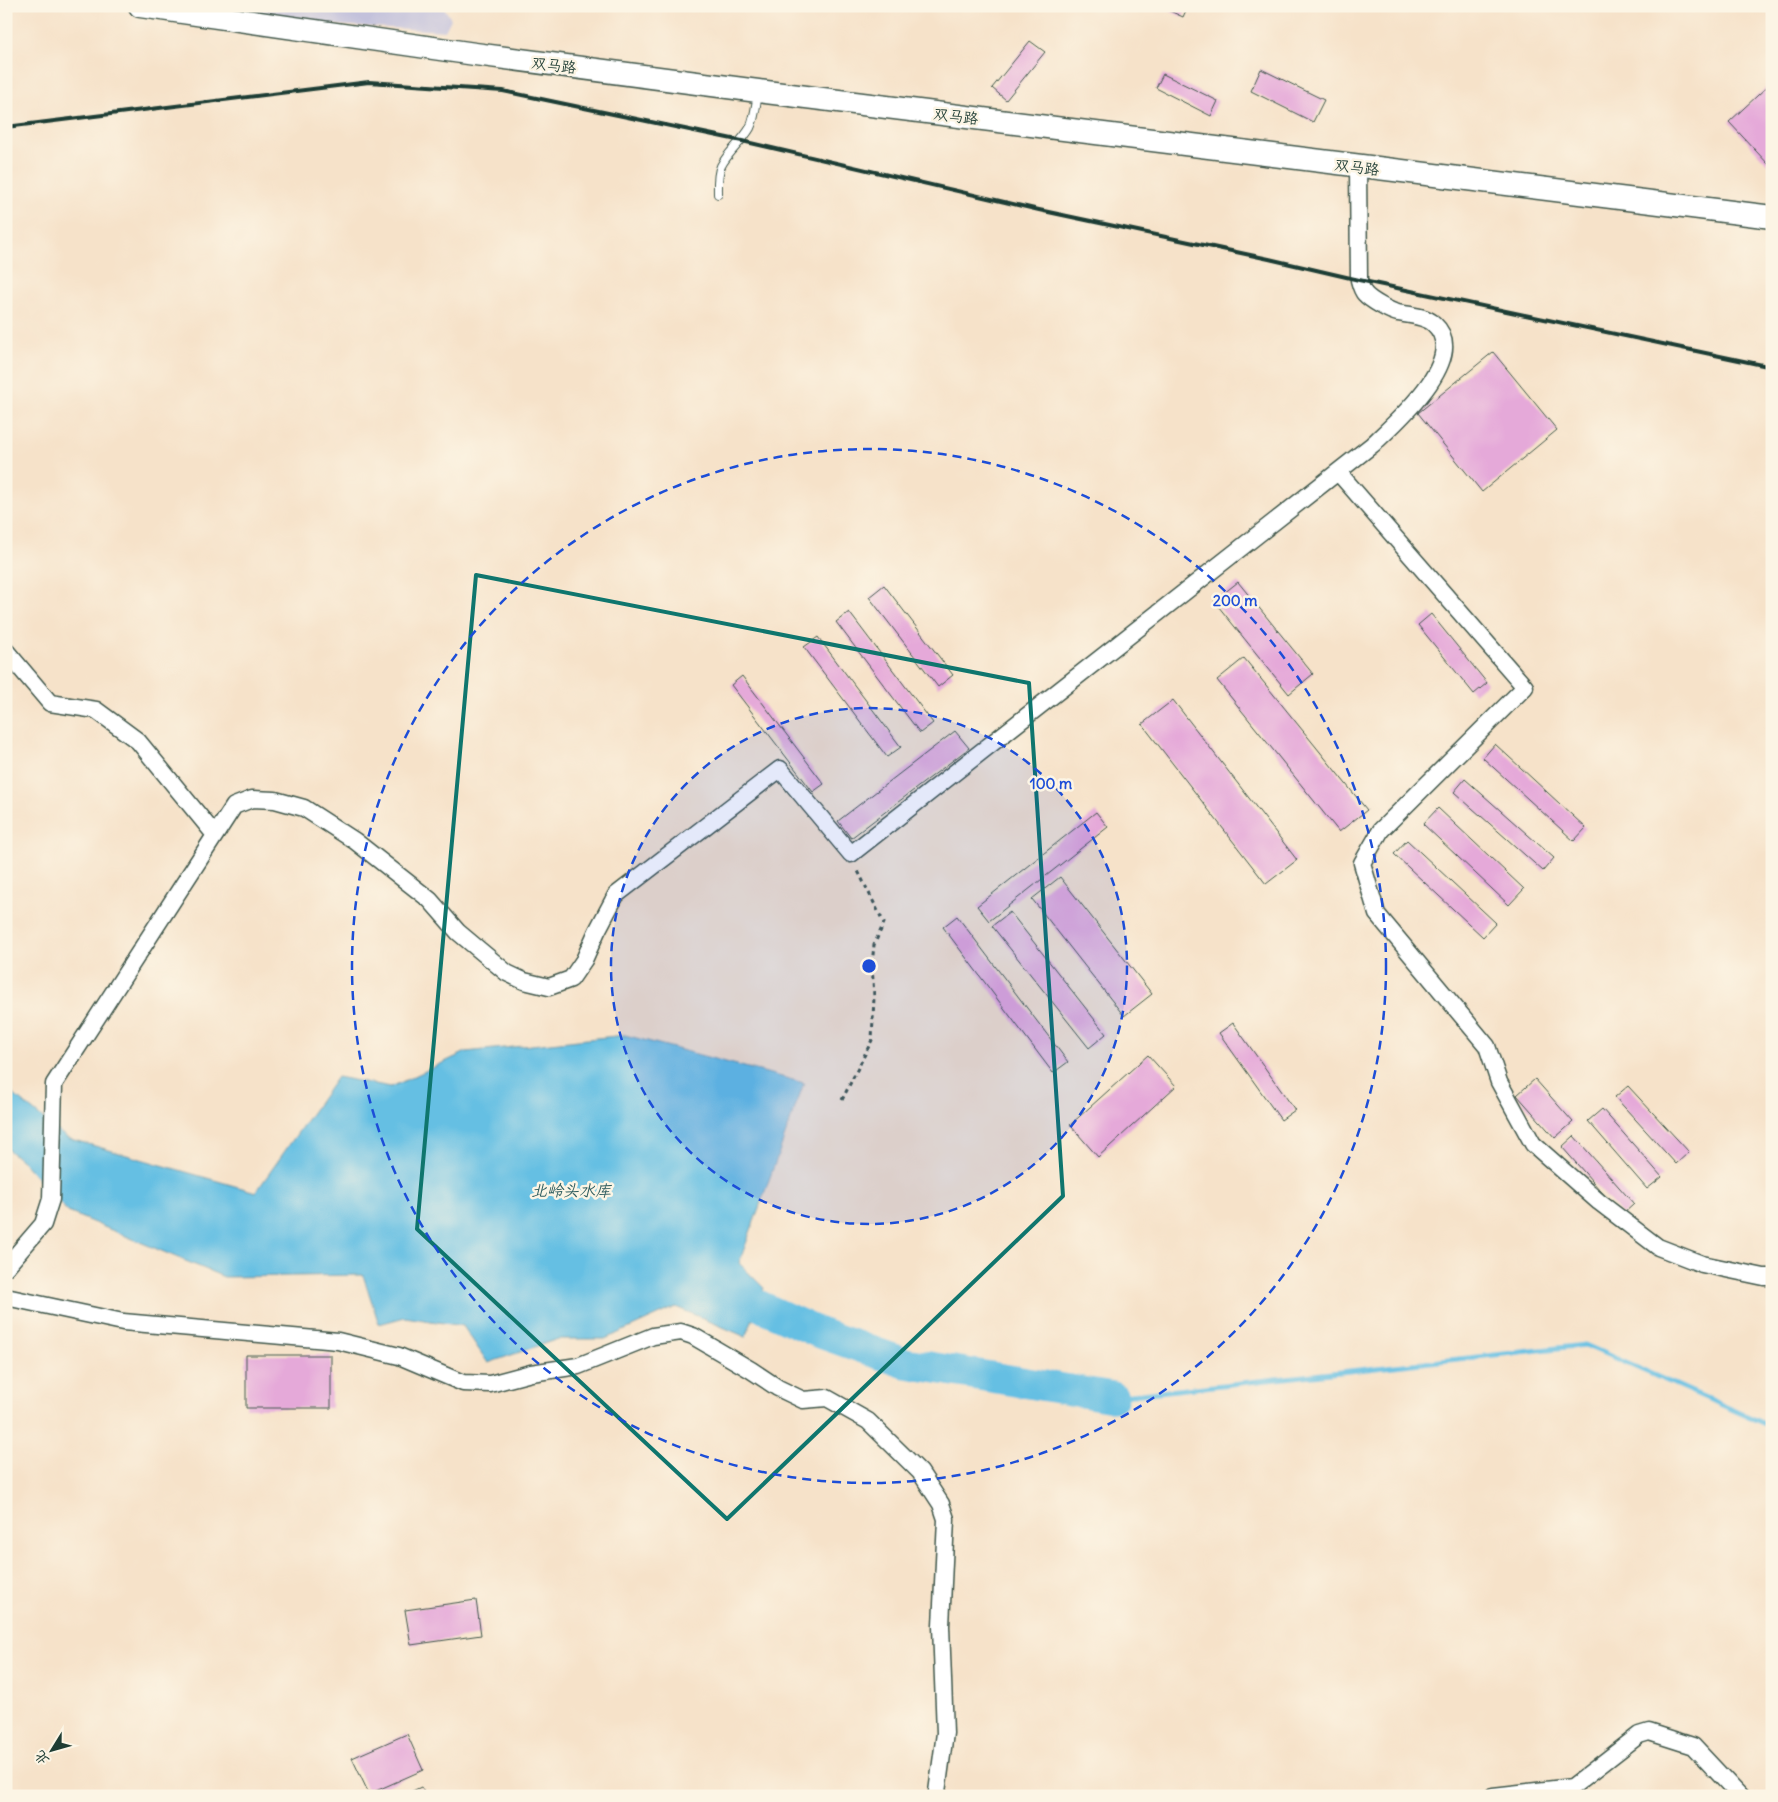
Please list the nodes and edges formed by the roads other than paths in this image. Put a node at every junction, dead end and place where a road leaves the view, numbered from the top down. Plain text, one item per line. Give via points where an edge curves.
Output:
1 (140, 6) edge
2 (758, 91) junction
3 (1358, 167) junction
4 (718, 194) dead end
5 (1772, 217) edge
6 (1338, 472) junction
7 (6, 651) edge
8 (215, 835) junction
9 (6, 1267) edge
10 (1772, 1278) edge
11 (6, 1297) edge
12 (940, 1796) edge
13 (1493, 1796) edge
14 (1740, 1796) edge

1 - 2 street, 双马路
2 - 3 street, 双马路
2 - 4 lane via 751,126 721,167
3 - 5 street, 双马路
3 - 6 street via 1359,280 1364,294 1395,313 1415,316 1434,324 1442,336 1444,352 1439,367 1413,406
6 - 8 street via 851,854 780,769 616,895 584,960 570,979 549,987 507,973 458,932 430,900 355,841 304,808 275,800 252,799 234,806
6 - 10 street via 1524,687 1381,830 1362,863 1377,914 1487,1046 1499,1082 1533,1144 1599,1202 1658,1247 1702,1264
7 - 8 street via 50,703 96,710 138,741
8 - 9 street via 54,1084 51,1199 43,1224
11 - 12 street via 123,1322 338,1341 399,1356 463,1383 490,1384 531,1373 578,1366 653,1336 681,1332 803,1400 827,1398 868,1421 920,1472 941,1504 946,1519 941,1626 946,1734 939,1773
13 - 14 street via 1572,1787 1639,1735 1649,1732 1693,1746

